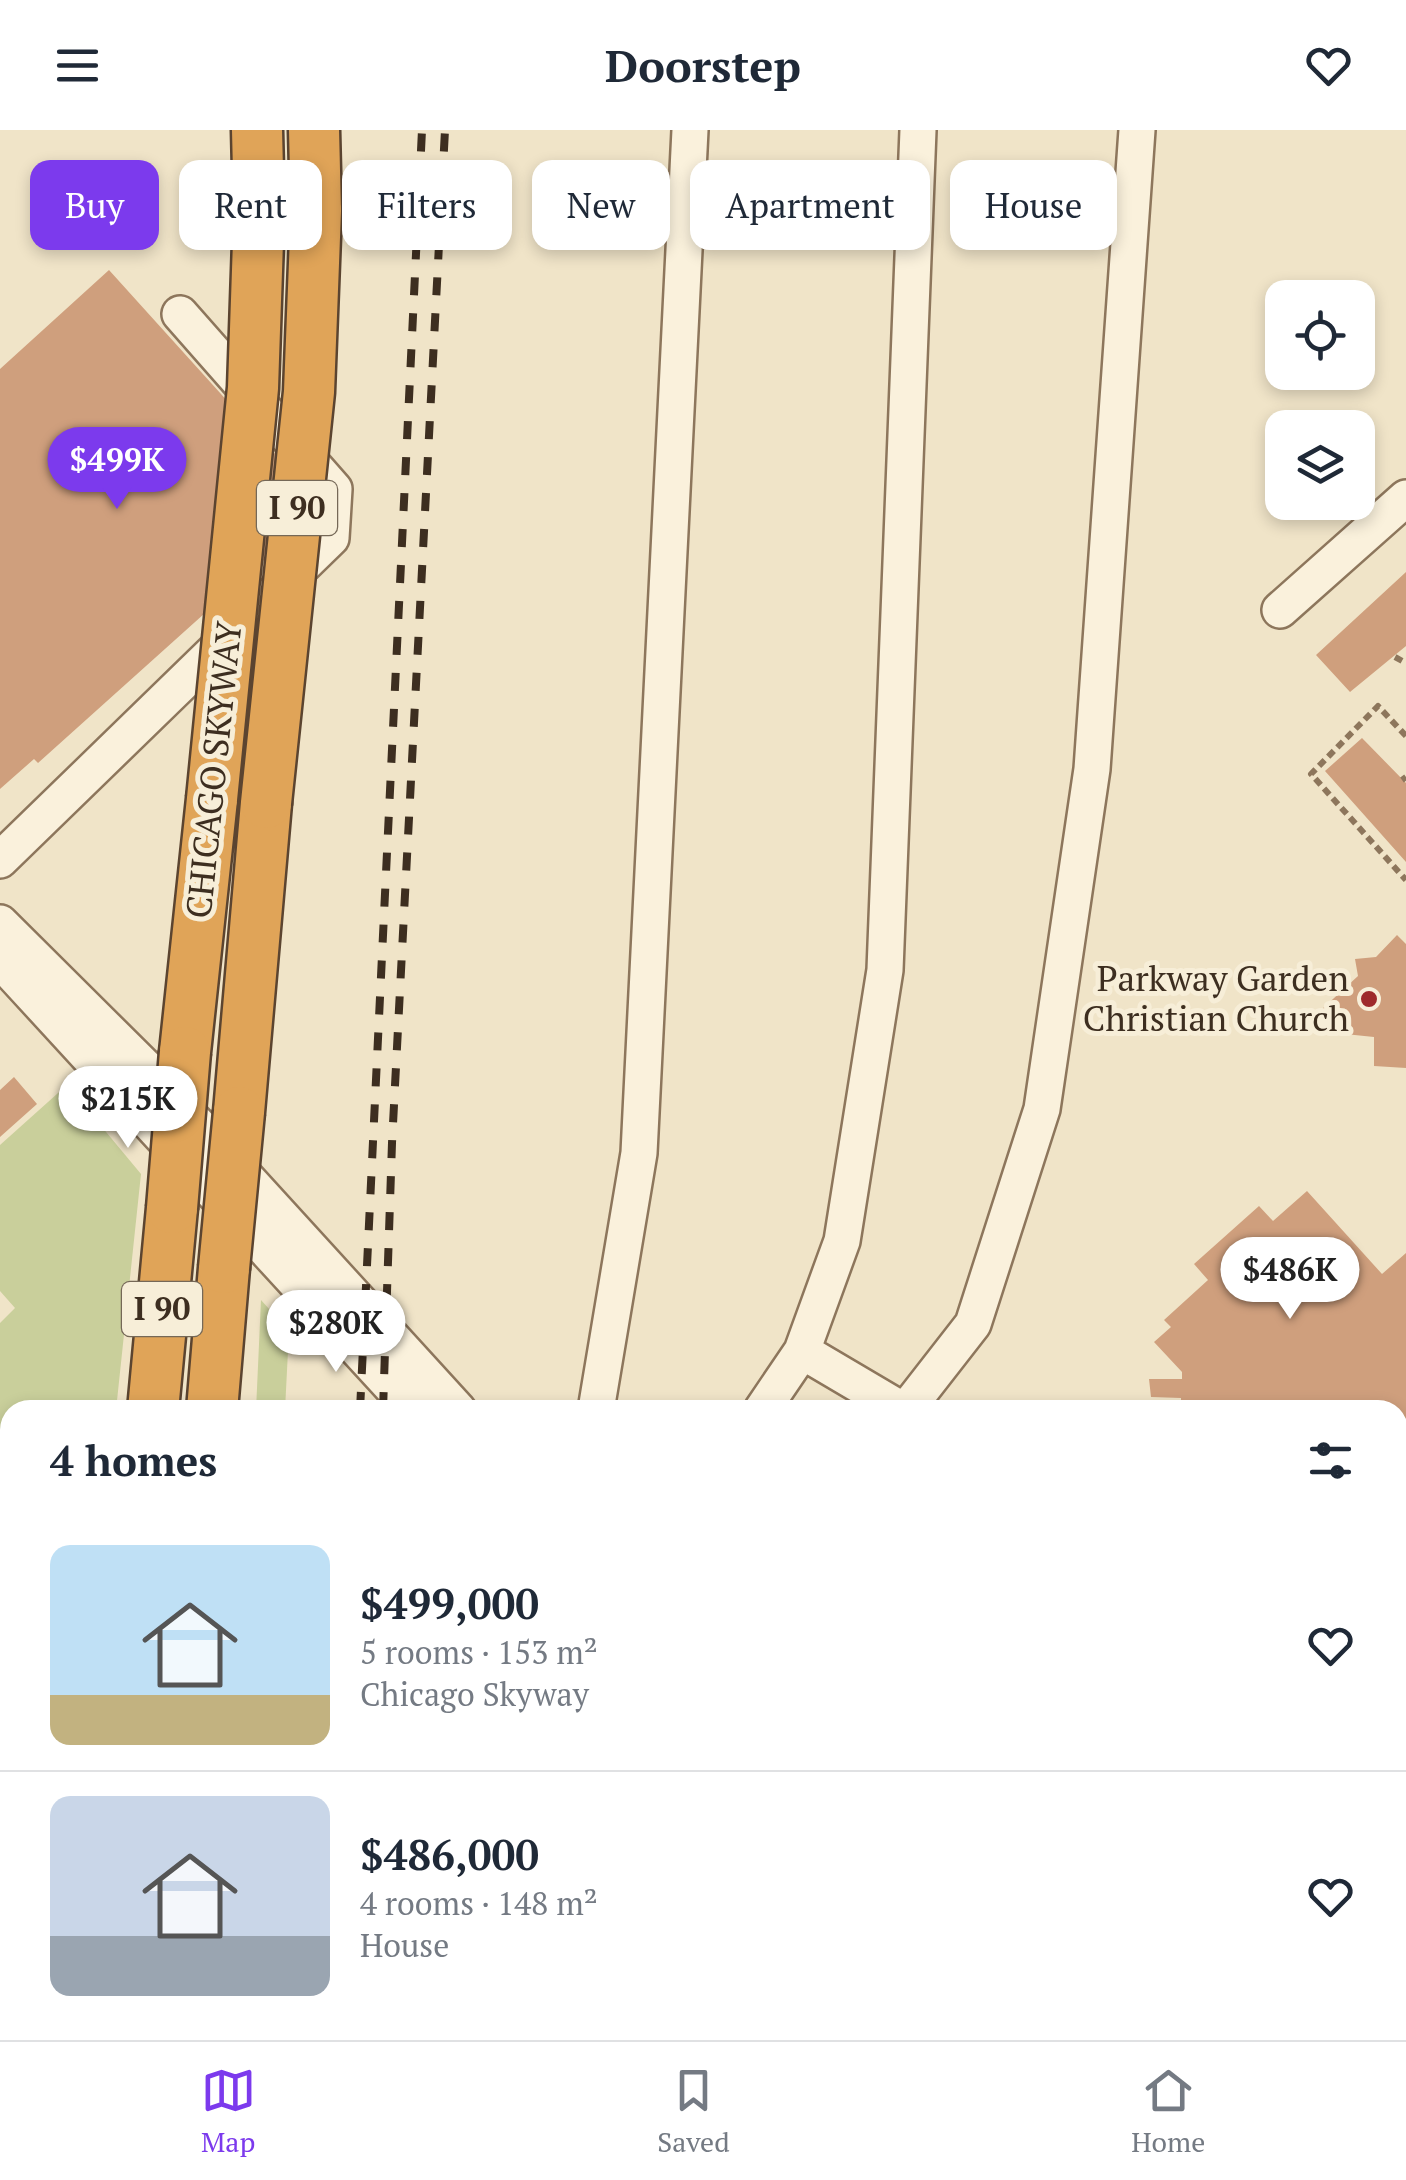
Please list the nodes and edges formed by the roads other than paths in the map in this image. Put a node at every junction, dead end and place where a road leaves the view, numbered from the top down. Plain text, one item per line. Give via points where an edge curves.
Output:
1 (258, 130) edge
2 (314, 130) edge
3 (690, 130) edge
4 (918, 130) edge
5 (1137, 130) edge
6 (180, 314) dead end
7 (1406, 498) edge
8 (1280, 610) dead end
9 (0, 860) edge
10 (0, 923) edge
11 (0, 960) edge
12 (802, 1350) junction
13 (153, 1400) edge
14 (213, 1400) edge
15 (404, 1400) edge
16 (449, 1400) edge
17 (598, 1400) edge
18 (769, 1400) edge
19 (887, 1400) edge
20 (912, 1400) edge

1 - 13 highway, CHICAGO SKYWAY / I 90, bridge via 254,388
2 - 14 highway, CHICAGO SKYWAY / I 90, bridge via 309,392
3 - 17 street via 639,1153
4 - 12 street via 884,970 842,1242
5 - 20 street via 1092,770 1042,1109 973,1324
6 - 9 street via 334,489 330,538
7 - 8 street
10 - 16 street via 145,1067
11 - 15 street
12 - 18 street
12 - 19 street

